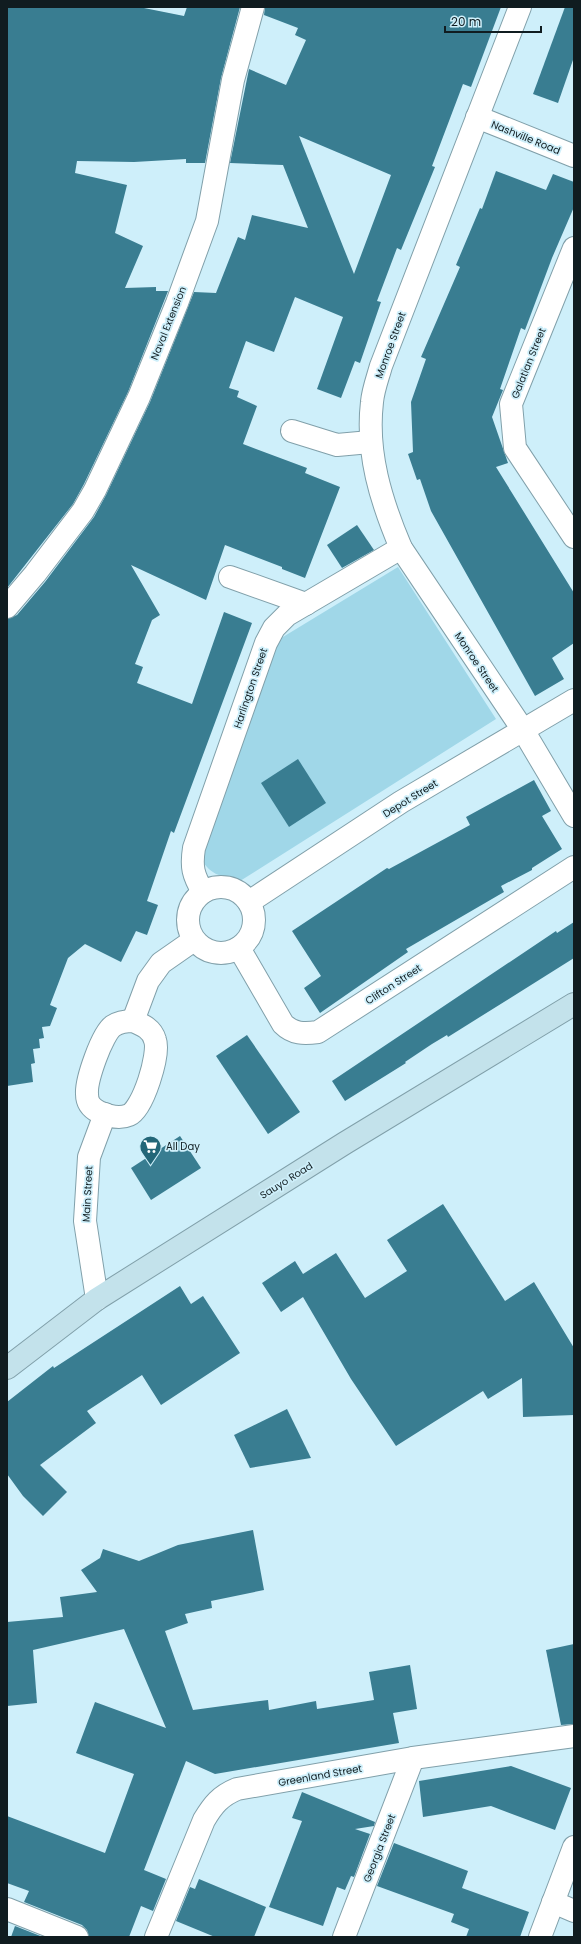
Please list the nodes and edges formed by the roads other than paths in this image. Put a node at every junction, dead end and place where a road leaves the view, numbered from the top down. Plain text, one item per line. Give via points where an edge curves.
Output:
1 (253, 7) edge
2 (520, 7) edge
3 (477, 117) junction
4 (574, 156) edge
5 (574, 248) edge
6 (292, 431) dead end
7 (370, 442) junction
8 (574, 537) edge
9 (401, 548) junction
10 (230, 577) dead end
11 (306, 604) junction
12 (7, 607) edge
13 (574, 700) edge
14 (523, 730) junction
15 (574, 816) edge
16 (574, 867) edge
17 (203, 892) junction
18 (250, 902) junction
19 (194, 940) junction
20 (239, 948) junction
21 (574, 1004) edge
22 (133, 1021) junction
23 (105, 1114) junction
24 (97, 1299) junction
25 (7, 1368) edge
26 (574, 1736) edge
27 (413, 1758) junction
28 (574, 1847) edge
29 (553, 1902) junction
30 (7, 1909) edge
31 (574, 1910) edge
32 (77, 1937) edge
33 (156, 1937) edge
34 (344, 1937) edge
35 (540, 1937) edge

1 - 12 street, Naval Extension via 232,80 207,221 139,397 96,490 35,574
2 - 3 street, Monroe Street
3 - 4 street, Nashville Road
3 - 7 street, Monroe Street via 381,366 372,401
5 - 8 street, Galatian Street via 511,404 514,448
6 - 7 street via 337,445
7 - 9 street, Monroe Street via 386,514
9 - 11 street, Harlington Street
9 - 14 street, Monroe Street
10 - 11 street
11 - 17 street, Harlington Street via 287,615 274,628 266,643 194,848 192,864 196,880
13 - 14 street, Depot Street
14 - 15 street, Monroe Street
14 - 18 street, Depot Street via 401,802
16 - 20 street, Clifton Street via 318,1032 289,1031
17 - 18 street via 212,887 233,888
17 - 19 street via 193,901 188,914 188,927
18 - 20 street via 254,927
19 - 20 street via 203,948 215,953 227,953
19 - 22 street via 161,963 148,981
21 - 24 main road, Sauyo Road
22 - 23 street via 117,1024 105,1034 89,1080 87,1102 93,1109
22 - 23 street via 144,1025 152,1033 157,1048 156,1058 137,1109 122,1117
23 - 24 street, Main Street via 89,1157 86,1195 85,1222
24 - 25 main road, Sauyo Road
26 - 27 street, Greenland Street
27 - 33 street, Greenland Street via 236,1789 225,1794 213,1804 204,1820
27 - 34 street, Georgia Street
28 - 29 street
29 - 31 street
29 - 35 street
30 - 32 street

